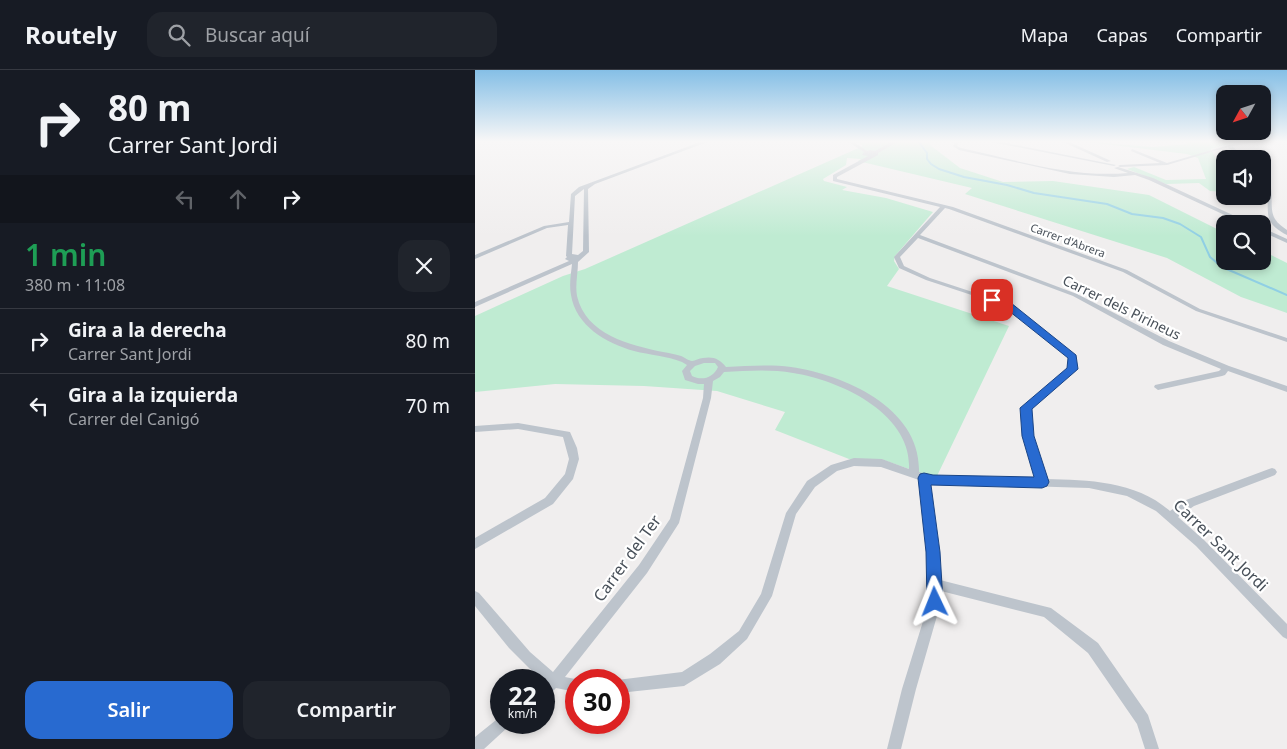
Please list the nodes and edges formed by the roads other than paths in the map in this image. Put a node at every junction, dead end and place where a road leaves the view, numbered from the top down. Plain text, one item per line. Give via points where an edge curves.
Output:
1 (623, 173) edge
2 (841, 173) edge
3 (1081, 173) edge
4 (1132, 173) edge
5 (1135, 174) junction
6 (595, 183) junction
7 (586, 192) junction
8 (573, 194) junction
9 (1269, 205) edge
10 (943, 206) junction
11 (1230, 215) edge
12 (570, 224) junction
13 (1287, 233) edge
14 (1271, 234) edge
15 (918, 236) junction
16 (1287, 241) edge
17 (475, 257) edge
18 (570, 259) junction
19 (475, 305) edge
20 (1287, 340) edge
21 (692, 364) junction
22 (1226, 368) junction
23 (721, 370) junction
24 (709, 380) junction
25 (1158, 387) dead end
26 (1287, 389) edge
27 (475, 429) edge
28 (1272, 472) dead end
29 (919, 476) junction
30 (1042, 482) junction
31 (1169, 517) junction
32 (475, 544) edge
33 (934, 584) junction
34 (475, 597) edge
35 (1287, 633) edge
36 (537, 669) edge
37 (555, 678) edge
38 (630, 685) edge
39 (490, 734) edge
40 (475, 747) edge
41 (894, 749) edge
42 (1152, 749) edge

1 - 6 street
2 - 10 street, Carrer d'Abrera via 835,176 835,180
3 - 5 street via 1105,176
4 - 5 street
5 - 11 street
6 - 7 street via 587,187
6 - 8 street
7 - 8 street
7 - 18 street via 586,252
8 - 12 street
9 - 13 street via 1273,223
10 - 15 street
10 - 20 street, Carrer d'Abrera via 1125,271 1198,310
12 - 17 street via 551,226
12 - 18 street
14 - 16 street
15 - 22 street, Carrer dels Pirineus via 1075,295 1166,343
15 - 30 street via 897,257 901,267 1007,305 1073,357 1073,369 1026,408 1028,436
18 - 19 street
18 - 21 street via 574,297 585,320 595,329 624,345 680,357
21 - 23 street via 713,360 721,364
21 - 24 street via 686,371 688,378
22 - 25 street via 1222,372
22 - 26 street, Carrer dels Pirineus
23 - 24 street
23 - 29 street via 792,370 821,376 858,391 879,405 903,432
24 - 37 street, Carrer del Ter via 675,520 643,569
27 - 32 street via 518,426 567,434 573,459 569,476 549,502
28 - 31 street via 1190,503
29 - 30 street, Carrer Sant Jordi via 933,480
29 - 33 street via 933,552
29 - 38 street, Carrer Sant Jordi via 882,462 854,462 834,468 811,484 791,513 766,596 743,635 684,679
30 - 31 street, Carrer Sant Jordi via 1089,484 1129,492 1160,508
31 - 35 street, Carrer Sant Jordi via 1200,543
33 - 41 street via 935,602
33 - 42 street via 1047,612 1093,648 1143,720
34 - 36 street
39 - 40 street

